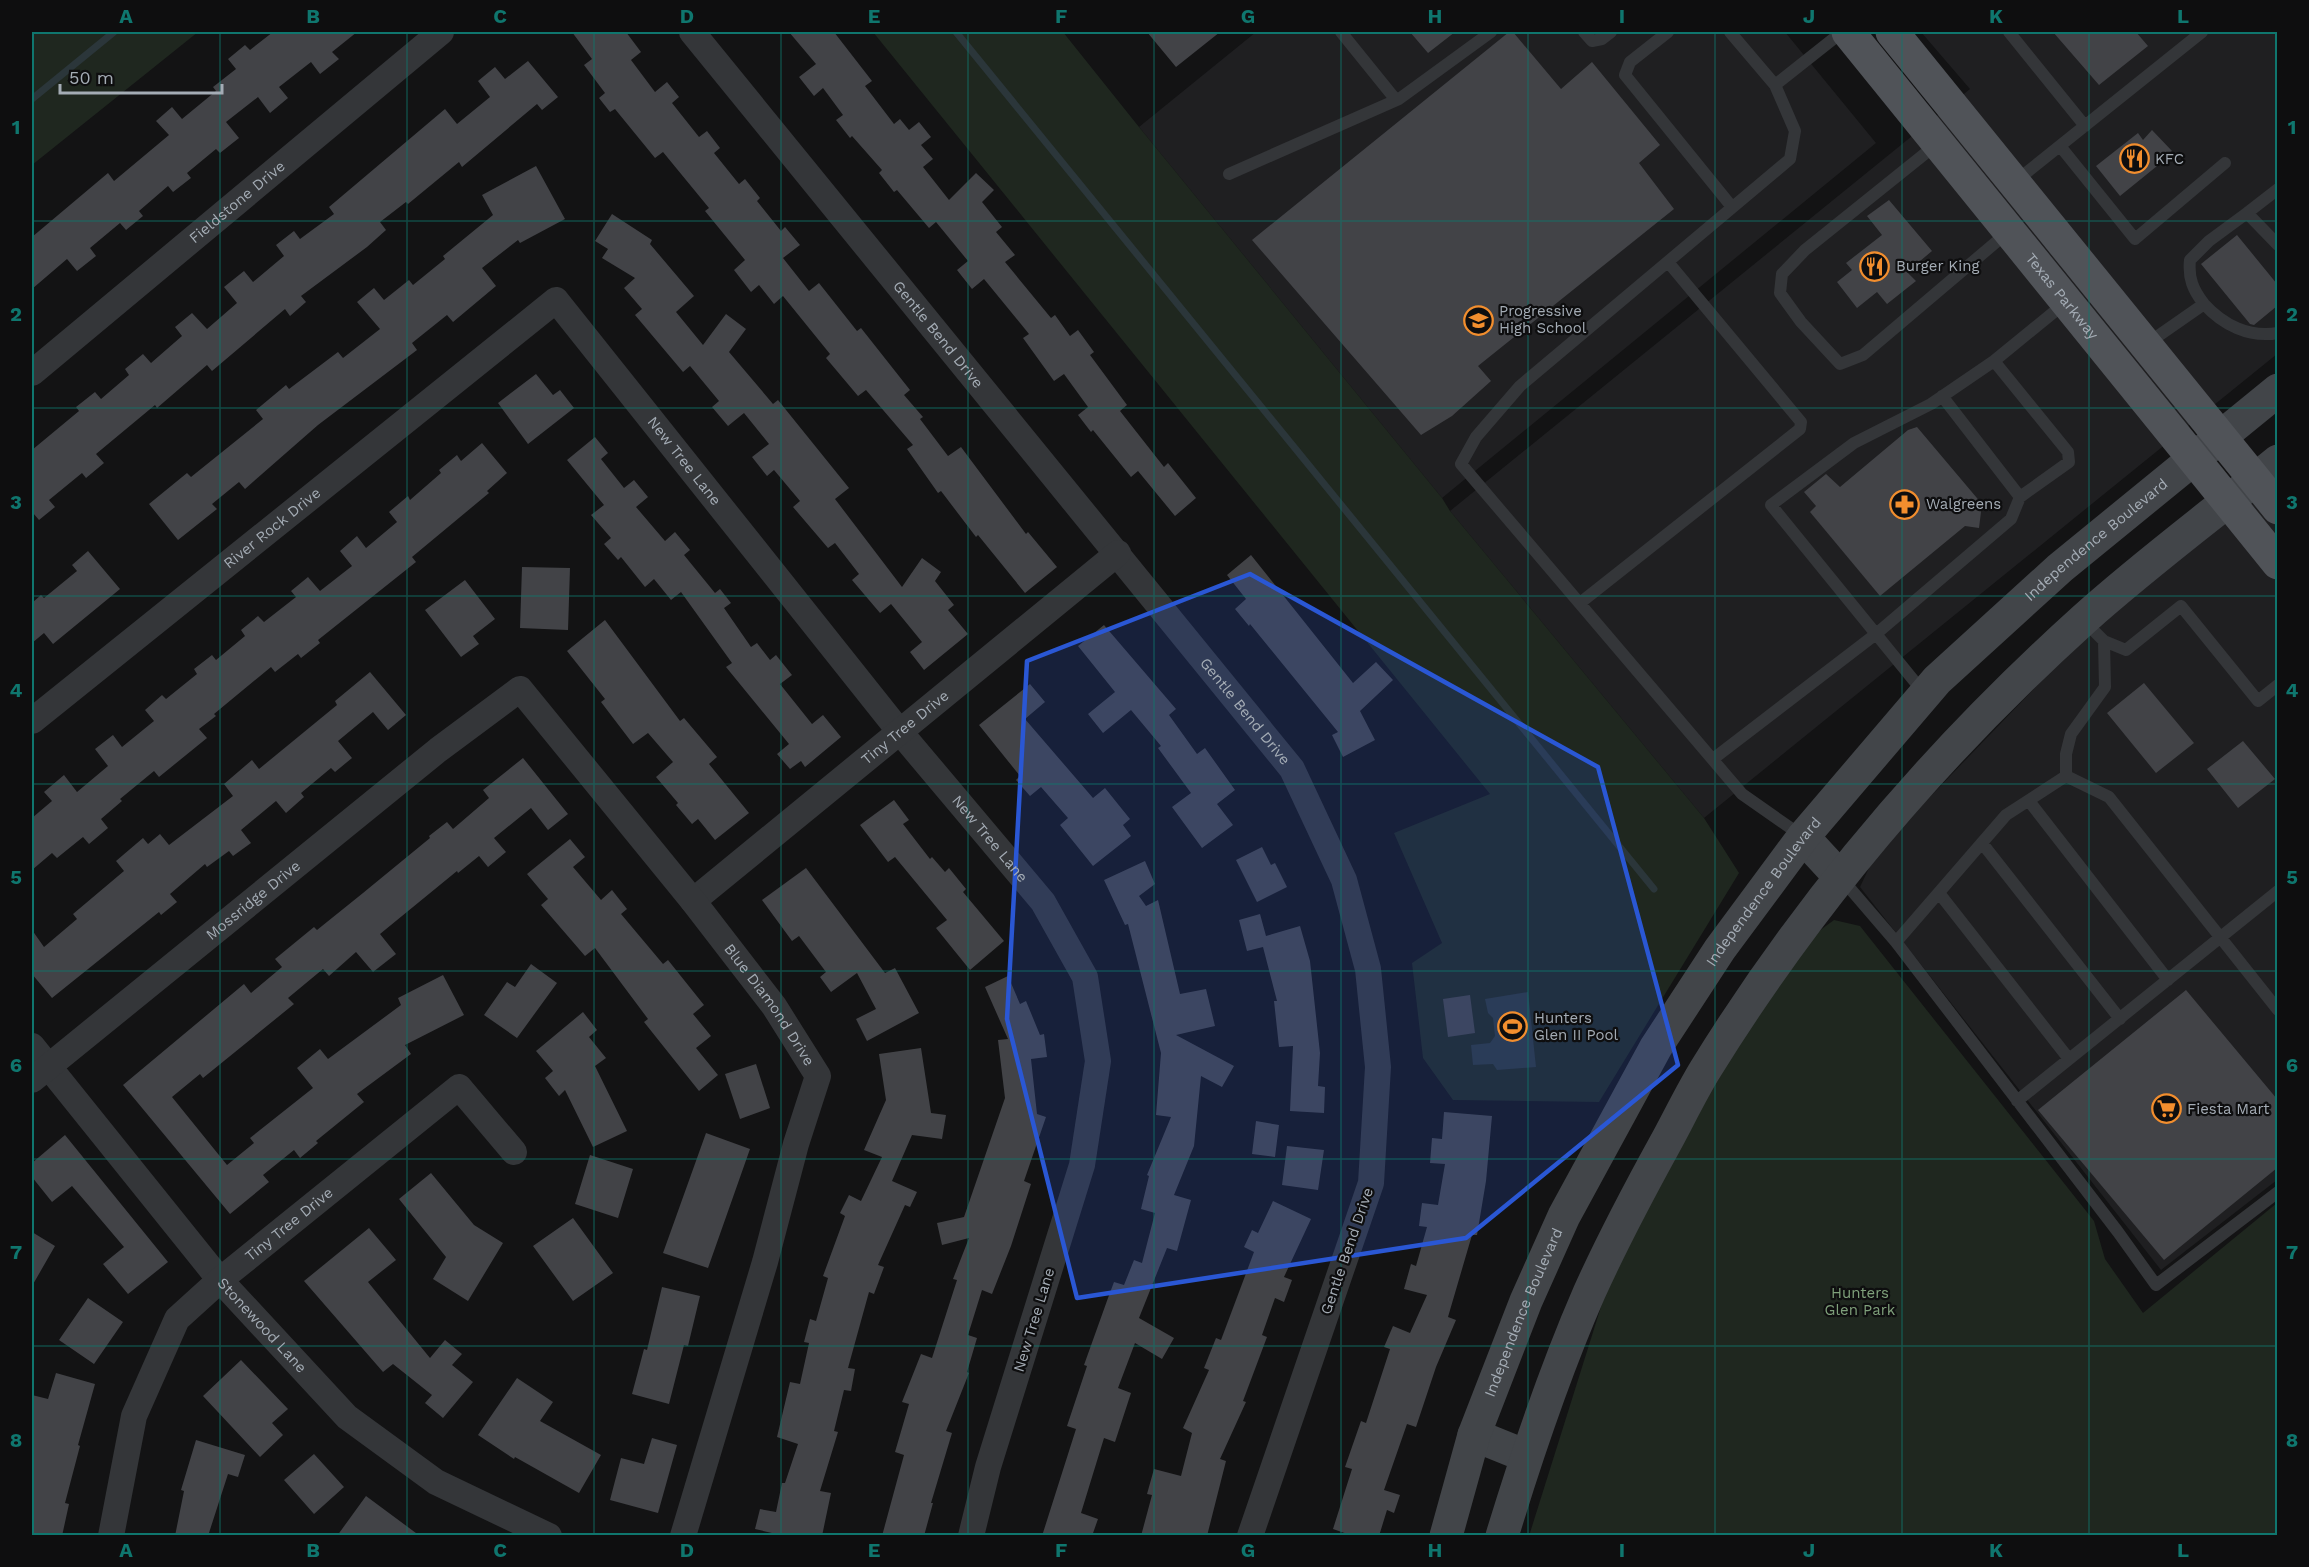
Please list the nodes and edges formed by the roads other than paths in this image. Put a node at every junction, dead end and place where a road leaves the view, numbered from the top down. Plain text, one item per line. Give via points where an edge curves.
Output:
1 (441, 32) edge
2 (692, 32) edge
3 (1341, 32) edge
4 (1491, 32) edge
5 (1584, 32) edge
6 (1611, 32) edge
7 (1668, 32) edge
8 (1730, 32) edge
9 (1842, 32) edge
10 (1848, 32) edge
11 (1892, 32) edge
12 (2009, 32) edge
13 (2181, 32) edge
14 (2202, 32) edge
15 (2189, 42) junction
16 (1775, 85) junction
17 (1396, 100) junction
18 (2085, 126) junction
19 (1938, 143) junction
20 (2060, 146) junction
21 (2225, 162) dead end
22 (1229, 174) dead end
23 (2014, 182) junction
24 (2277, 189) edge
25 (1732, 207) junction
26 (2247, 213) junction
27 (2009, 232) junction
28 (2277, 245) edge
29 (1668, 262) junction
30 (2066, 302) junction
31 (2204, 304) junction
32 (2277, 333) edge
33 (512, 336) joint
34 (2145, 345) junction
35 (1994, 361) junction
36 (32, 373) edge
37 (2277, 390) edge
38 (1942, 396) junction
39 (2220, 437) junction
40 (2193, 459) junction
41 (2266, 470) edge
42 (2020, 497) junction
43 (2228, 501) junction
44 (2277, 508) edge
45 (1118, 553) junction
46 (2277, 563) edge
47 (1580, 603) junction
48 (2093, 630) junction
49 (1876, 634) junction
50 (2277, 685) edge
51 (1925, 694) junction
52 (32, 721) edge
53 (475, 722) joint
54 (900, 732) junction
55 (1713, 759) junction
56 (2066, 776) junction
57 (2028, 801) junction
58 (1803, 837) junction
59 (1982, 843) junction
60 (1840, 877) junction
61 (2277, 891) edge
62 (1939, 892) junction
63 (693, 901) junction
64 (2220, 938) junction
65 (1896, 942) junction
66 (2168, 980) junction
67 (2277, 1010) edge
68 (2120, 1019) junction
69 (32, 1046) edge
70 (2069, 1059) junction
71 (40, 1074) edge
72 (2017, 1101) junction
73 (514, 1152) dead end
74 (2277, 1192) edge
75 (220, 1280) junction
76 (1474, 1436) junction
77 (1526, 1456) junction
78 (111, 1536) edge
79 (549, 1536) edge
80 (683, 1536) edge
81 (971, 1536) edge
82 (1250, 1536) edge
83 (1446, 1536) edge
84 (1502, 1536) edge

1 - 36 street, Fieldstone Drive
2 - 45 street, Gentle Bend Drive
3 - 17 lane
4 - 17 lane
5 - 6 lane via 1592,41
7 - 25 lane via 1629,62 1626,75
8 - 16 lane
9 - 16 lane
10 - 19 main road, Texas Parkway
11 - 23 main road
12 - 18 lane
13 - 15 lane
14 - 15 lane
15 - 18 lane
16 - 25 lane via 1795,131 1790,159
17 - 22 lane
18 - 20 lane
19 - 27 main road, Texas Parkway
19 - 27 lane via 1805,250 1782,274 1780,293 1801,322 1840,363 1863,355
20 - 21 lane via 2135,239
20 - 23 lane
23 - 34 main road
24 - 26 lane
25 - 29 lane
26 - 28 lane
26 - 31 lane via 2190,260 2190,279
27 - 30 main road, Texas Parkway
29 - 47 lane via 1520,386 1476,437 1461,464
29 - 47 lane via 1801,422 1800,429
30 - 35 lane
30 - 40 main road, Texas Parkway
31 - 32 lane via 2214,315 2243,332
31 - 34 lane
33 - 52 street, River Rock Drive
33 - 54 street, New Tree Lane via 556,300
34 - 39 main road
35 - 38 lane
35 - 42 lane via 2068,452 2069,462
37 - 39 main road, Independence Boulevard
38 - 42 lane
38 - 49 lane via 1854,443 1771,505
39 - 40 main road, Independence Boulevard
39 - 41 main road
40 - 43 main road, Texas Parkway
40 - 51 main road, Independence Boulevard via 2060,568
41 - 43 main road
41 - 44 main road
42 - 49 lane via 2011,519
43 - 46 main road, Texas Parkway
43 - 48 main road
45 - 54 street, Tiny Tree Drive
45 - 82 street, Gentle Bend Drive via 1292,769 1344,880 1368,969 1378,1067 1371,1183
47 - 55 lane
48 - 50 lane via 2126,650 2181,606 2258,701
48 - 56 lane via 2105,687 2071,734
48 - 60 main road via 1969,731
49 - 51 lane
49 - 55 lane
51 - 58 main road, Independence Boulevard
53 - 63 street, Blue Diamond Drive via 520,689
53 - 71 street, Mossridge Drive
54 - 63 street, Tiny Tree Drive
54 - 81 street, New Tree Lane via 1043,902 1085,977 1098,1061 1082,1165 988,1467
55 - 58 lane via 1742,794
56 - 57 lane
56 - 64 lane via 2109,797
57 - 59 lane via 2006,815
57 - 66 lane
58 - 60 main road
58 - 76 main road, Independence Boulevard via 1720,949 1656,1047 1609,1130 1530,1291
59 - 62 lane
59 - 68 lane
60 - 65 lane
60 - 77 main road via 1777,962 1704,1072 1647,1177 1589,1293
61 - 64 lane
62 - 65 lane
62 - 70 lane
63 - 80 street, Blue Diamond Drive via 774,1006 818,1076
64 - 66 lane
64 - 67 lane
65 - 72 lane
66 - 68 lane
68 - 70 lane
69 - 71 street, Stonewood Lane
70 - 72 lane
71 - 75 street, Stonewood Lane
72 - 74 lane via 2156,1285
73 - 75 street, Tiny Tree Drive via 459,1087
75 - 78 street, Tiny Tree Drive via 177,1319 134,1416
75 - 79 street, Stonewood Lane via 347,1418 436,1482
76 - 77 main road
76 - 83 main road, Independence Boulevard
77 - 84 main road

